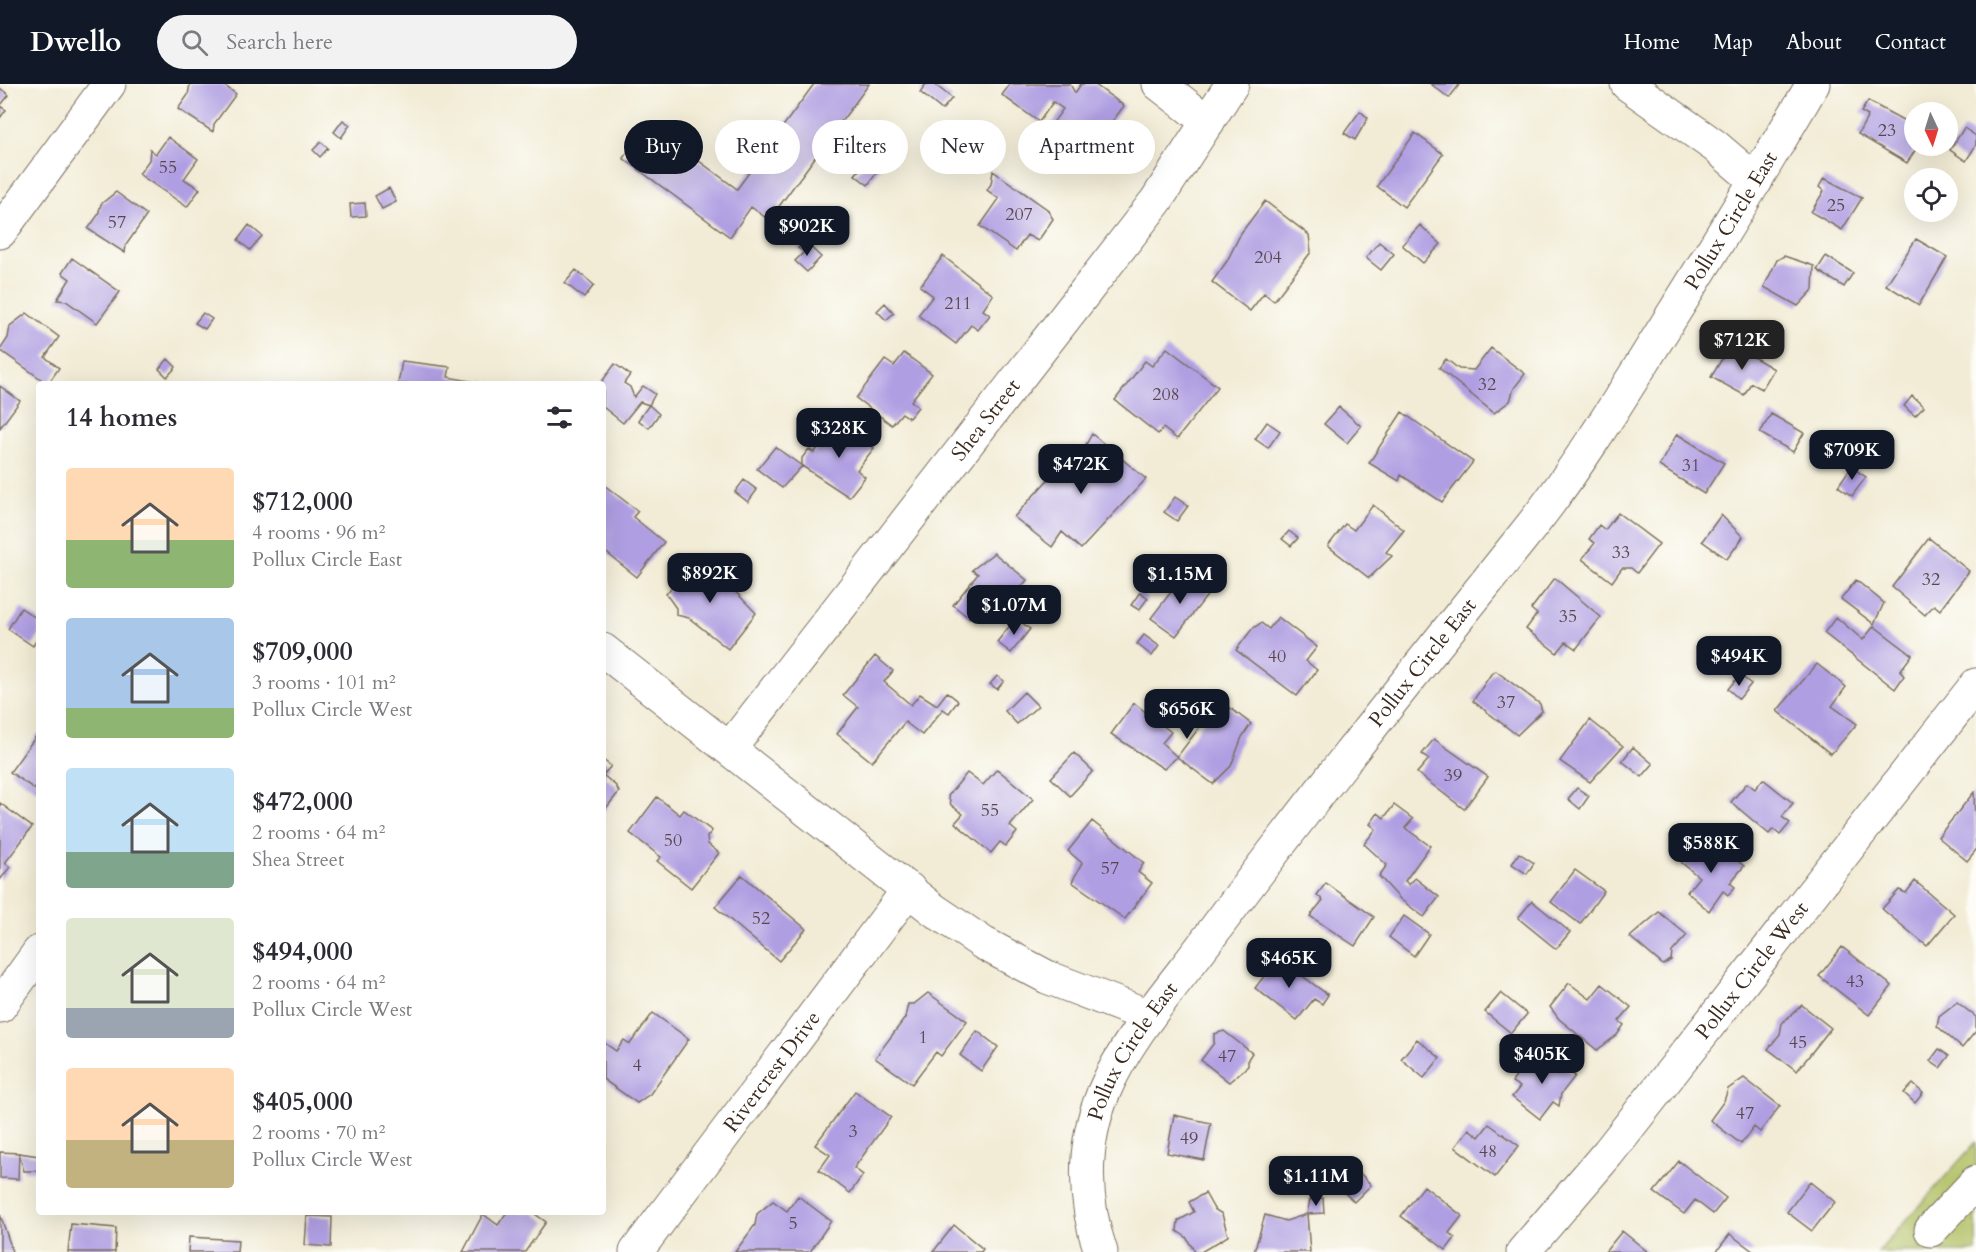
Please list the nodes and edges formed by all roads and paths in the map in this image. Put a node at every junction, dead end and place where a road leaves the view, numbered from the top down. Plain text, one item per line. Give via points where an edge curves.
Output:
1 (109, 84) edge
2 (1158, 84) edge
3 (1232, 84) edge
4 (1627, 84) edge
5 (1813, 84) edge
6 (1208, 122) junction
7 (1756, 181) junction
8 (0, 232) edge
9 (606, 652) edge
10 (1976, 685) edge
11 (730, 748) junction
12 (909, 890) junction
13 (36, 955) edge
14 (5, 987) edge
15 (1149, 1016) junction
16 (1976, 1182) edge
17 (1931, 1230) dead end
18 (636, 1252) edge
19 (1101, 1252) edge
20 (1523, 1252) edge

1 - 8 street
2 - 6 street
3 - 6 street, Shea Street
4 - 7 street via 1715,146
5 - 7 street, Pollux Circle East
6 - 11 street, Shea Street via 1156,201
7 - 15 street, Pollux Circle East via 1593,442
9 - 11 street
10 - 20 street, Pollux Circle West via 1608,1153
11 - 12 street
12 - 15 street via 983,943 1047,976
12 - 18 street, Rivercrest Drive
13 - 14 street
15 - 19 street, Pollux Circle East via 1116,1066 1102,1096 1090,1140 1086,1184
16 - 17 street

